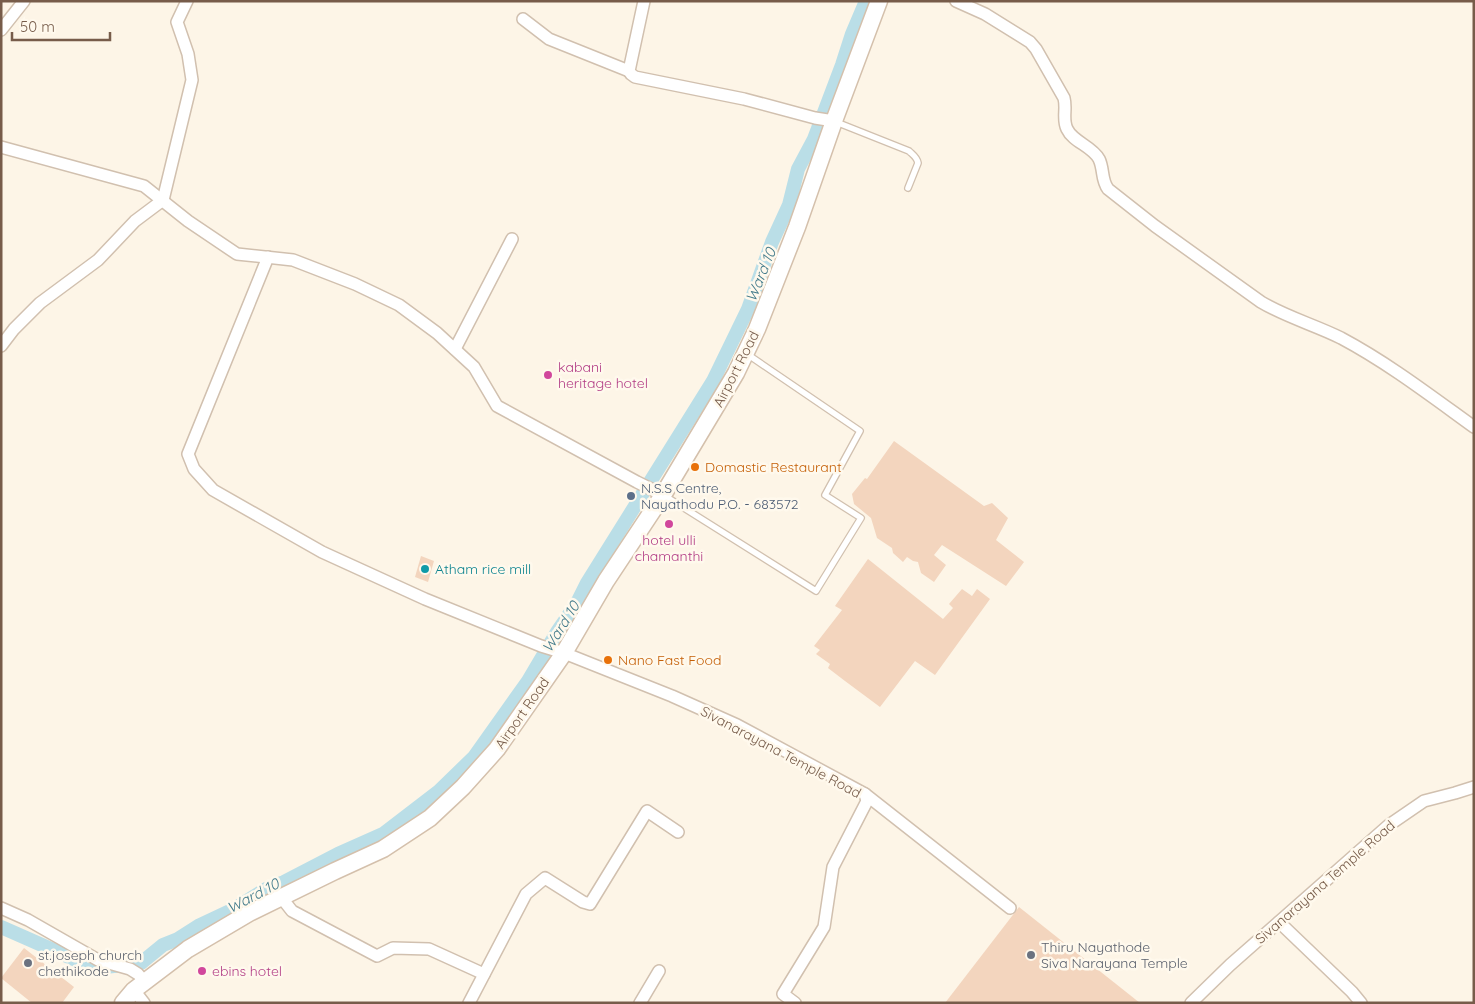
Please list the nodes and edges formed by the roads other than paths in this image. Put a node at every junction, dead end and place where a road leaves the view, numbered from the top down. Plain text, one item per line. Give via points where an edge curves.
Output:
1 (24, 1) edge
2 (187, 1) edge
3 (644, 1) edge
4 (879, 1) edge
5 (956, 1) edge
6 (523, 19) dead end
7 (1, 30) edge
8 (629, 70) junction
9 (834, 121) junction
10 (1, 146) edge
11 (908, 188) dead end
12 (163, 200) junction
13 (512, 239) dead end
14 (268, 257) junction
15 (1, 346) edge
16 (455, 349) junction
17 (746, 352) junction
18 (1474, 427) edge
19 (661, 494) junction
20 (560, 652) junction
21 (1474, 787) edge
22 (865, 794) junction
23 (678, 832) dead end
24 (281, 897) junction
25 (1, 908) edge
26 (1010, 908) dead end
27 (1279, 922) junction
28 (659, 971) dead end
29 (484, 974) junction
30 (141, 992) edge
31 (779, 998) edge
32 (123, 1003) edge
33 (469, 1003) edge
34 (640, 1003) edge
35 (795, 1003) edge
36 (1191, 1003) edge
37 (1361, 1003) edge

1 - 7 street
2 - 12 street via 177,22 188,54 192,80
3 - 8 street
4 - 9 main road, Airport Road
5 - 18 street via 985,14 1030,42 1064,98 1064,118 1069,133 1100,161 1108,189 1261,302 1353,345
6 - 8 street via 548,39
8 - 9 street via 635,77
9 - 11 lane via 915,156 918,163
9 - 17 main road, Airport Road via 797,227
10 - 12 street via 144,186
12 - 14 street via 237,254
12 - 15 street via 136,221 98,260 40,303
13 - 16 street
14 - 16 street via 293,260 399,305
14 - 20 street, Sivanarayana Temple Road via 188,454 194,469 213,490 322,552 425,600
16 - 19 street via 474,367 497,406
17 - 19 main road, Airport Road
17 - 19 lane via 860,432 826,495 861,518 816,592
19 - 20 main road, Airport Road
20 - 22 street, Sivanarayana Temple Road via 737,725
20 - 24 main road, Airport Road via 531,702 497,749 430,818 383,849
21 - 27 street, Sivanarayana Temple Road via 1424,801 1389,825
22 - 26 street
22 - 31 street, Sivanarayana Temple Road via 867,801 833,867 824,927
23 - 29 street via 647,811 590,904 545,878 526,894
24 - 29 street via 292,911 377,956 393,948 429,949
24 - 30 main road, Airport Road via 188,948
25 - 30 street via 98,960 130,969 138,974
27 - 36 street, Sivanarayana Temple Road
27 - 37 street
28 - 34 street
29 - 33 street
30 - 32 main road, Airport Road
31 - 35 street, Sivanarayana Temple Road

